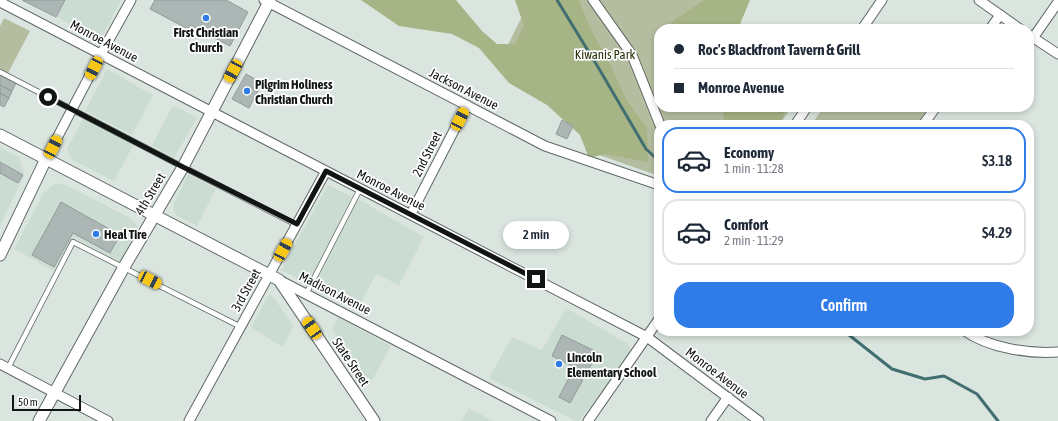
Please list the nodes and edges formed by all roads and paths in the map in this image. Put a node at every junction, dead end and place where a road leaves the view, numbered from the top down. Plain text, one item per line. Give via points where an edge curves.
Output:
1 (132, 0) edge
2 (593, 0) edge
3 (882, 0) edge
4 (979, 0) edge
5 (268, 1) edge
6 (0, 2) edge
7 (1058, 2) edge
8 (1003, 17) junction
9 (865, 24) edge
10 (995, 24) edge
11 (1013, 24) edge
12 (1034, 32) edge
13 (1034, 38) edge
14 (101, 54) junction
15 (1058, 54) edge
16 (0, 72) edge
17 (467, 105) junction
18 (73, 109) junction
19 (654, 110) edge
20 (212, 112) junction
21 (0, 135) edge
22 (46, 159) junction
23 (183, 167) junction
24 (326, 171) junction
25 (654, 183) edge
26 (360, 189) junction
27 (154, 214) junction
28 (411, 214) junction
29 (297, 224) junction
30 (0, 255) edge
31 (124, 267) junction
32 (274, 277) junction
33 (306, 294) junction
34 (654, 326) edge
35 (241, 327) junction
36 (972, 336) edge
37 (647, 337) junction
38 (1058, 352) edge
39 (4, 366) edge
40 (55, 393) junction
41 (728, 397) junction
42 (369, 418) edge
43 (39, 421) edge
44 (108, 421) edge
45 (189, 421) edge
46 (551, 421) edge
47 (588, 421) edge
48 (711, 421) edge
49 (759, 421) edge

1 - 14 street
2 - 19 street via 632,55
3 - 9 street
4 - 8 street
5 - 17 street, Jackson Avenue
5 - 20 street, 4th Street
6 - 14 street, Monroe Avenue
7 - 12 street
8 - 10 street
8 - 11 street
13 - 15 street
14 - 18 street
14 - 20 street, Monroe Avenue
16 - 18 lane
17 - 25 street, Jackson Avenue via 545,146
17 - 28 street, 2nd Street
18 - 22 street
18 - 23 lane
20 - 23 street, 4th Street
20 - 24 street, Monroe Avenue
21 - 22 street, Madison Avenue
22 - 27 street, Madison Avenue
22 - 30 street
23 - 27 street, 4th Street
23 - 29 lane
24 - 26 street, Monroe Avenue
24 - 29 street, 3rd Street
26 - 28 street, Monroe Avenue
26 - 33 lane
27 - 31 street, 4th Street
27 - 32 street, Madison Avenue
28 - 37 street, Monroe Avenue
29 - 32 street, 3rd Street
31 - 35 lane
31 - 39 lane via 73,242
31 - 40 street, 4th Street
32 - 33 street, Madison Avenue
32 - 35 street, 3rd Street
32 - 42 street, State Street
33 - 46 street, Madison Avenue
34 - 37 street
35 - 45 street, 3rd Street
36 - 38 street via 992,344 1021,350
37 - 41 street, Monroe Avenue
37 - 47 street
39 - 40 street
40 - 43 street, 4th Street
40 - 44 street
41 - 48 street
41 - 49 street, Monroe Avenue

